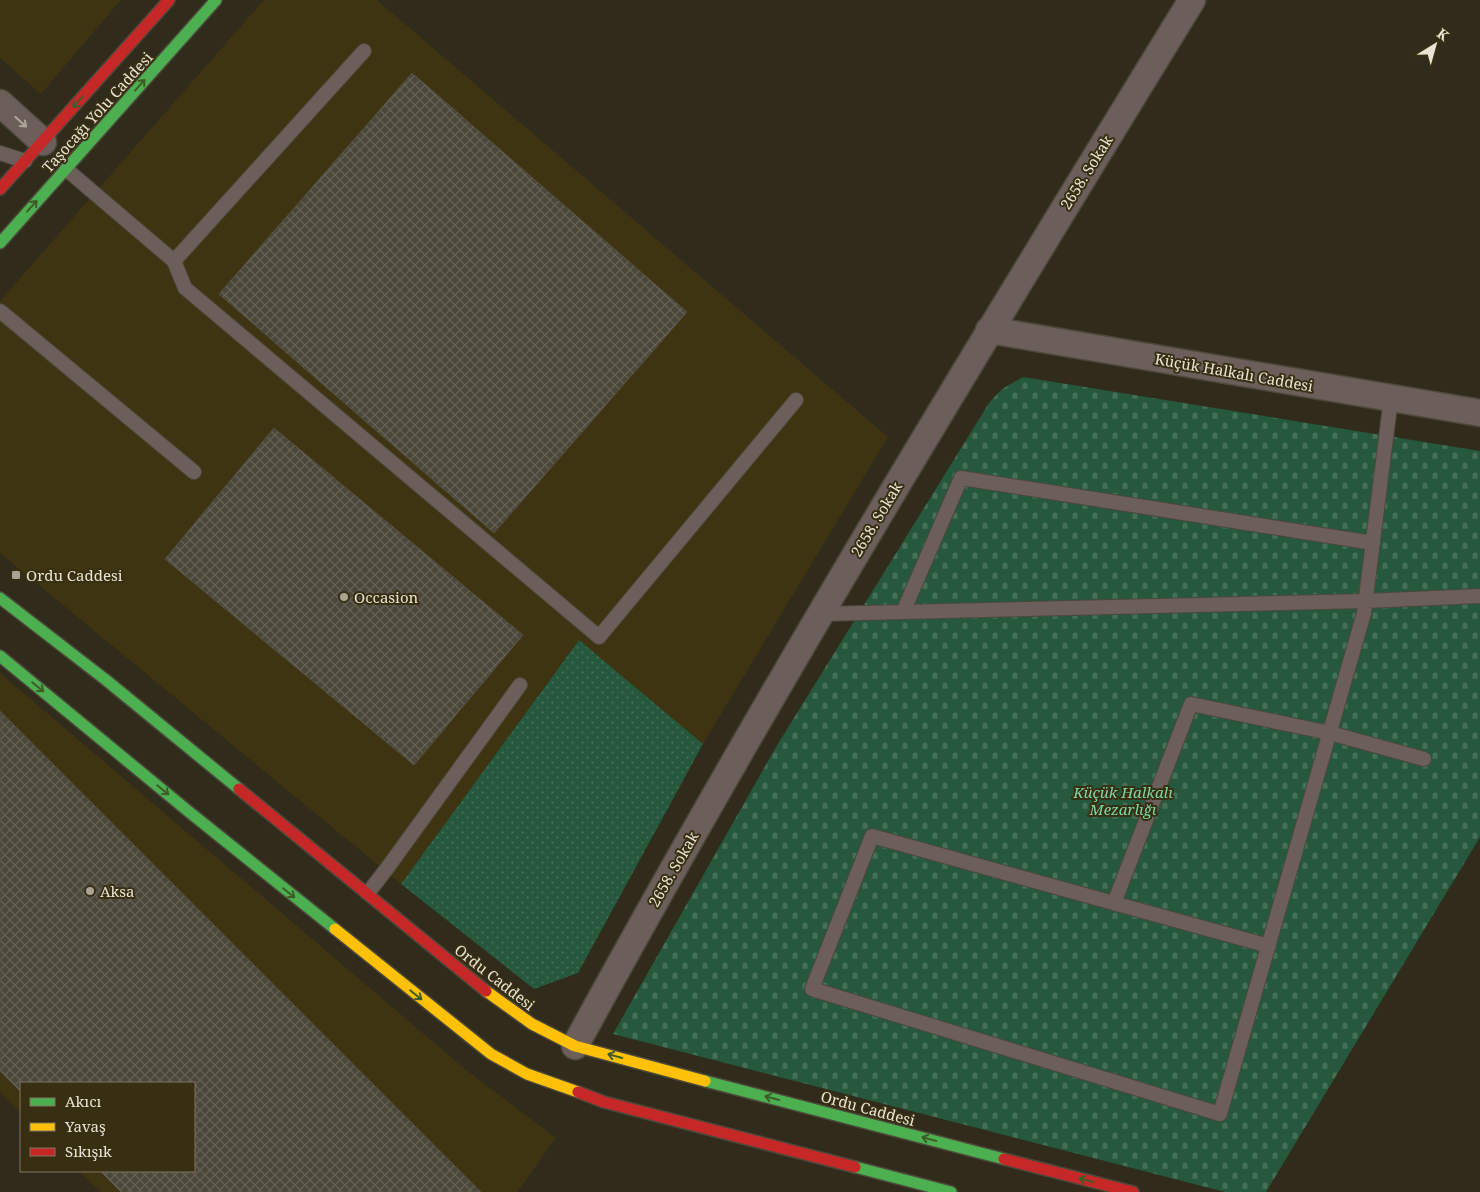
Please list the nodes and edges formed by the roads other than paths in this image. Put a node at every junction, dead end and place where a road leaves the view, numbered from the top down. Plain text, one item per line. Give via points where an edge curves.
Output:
1 (169, 0) edge
2 (216, 0) edge
3 (1192, 0) edge
4 (364, 51) dead end
5 (0, 103) edge
6 (43, 142) junction
7 (0, 153) edge
8 (25, 161) junction
9 (66, 169) junction
10 (0, 189) edge
11 (0, 243) edge
12 (174, 261) junction
13 (0, 311) edge
14 (989, 330) junction
15 (1391, 398) junction
16 (796, 400) dead end
17 (1480, 413) edge
18 (194, 472) dead end
19 (1373, 543) junction
20 (1480, 596) edge
21 (0, 598) edge
22 (1366, 601) junction
23 (904, 612) junction
24 (819, 614) junction
25 (0, 656) edge
26 (520, 684) dead end
27 (1330, 733) junction
28 (1424, 759) dead end
29 (368, 893) junction
30 (1114, 903) junction
31 (1269, 946) junction
32 (575, 1046) junction
33 (951, 1192) edge
34 (1133, 1192) edge

1 -> 6 main road, Taşocağı Yolu Caddesi
9 -> 2 main road, Taşocağı Yolu Caddesi
3 - 14 street, 2658. Sokak
4 - 12 lane
5 -> 6 street
6 - 8 main road, Taşocağı Yolu Caddesi
7 - 8 lane
8 - 10 main road, Taşocağı Yolu Caddesi
11 -> 9 main road, Taşocağı Yolu Caddesi
9 - 12 lane
12 - 16 lane via 185,288 599,636
13 - 18 lane
14 - 15 street, Küçük Halkalı Caddesi
14 - 24 street, 2658. Sokak
15 - 17 street, Küçük Halkalı Caddesi
15 - 19 lane
19 - 22 lane
19 - 23 lane via 961,478
20 - 22 lane
21 - 29 main road, Ordu Caddesi
22 - 23 lane
22 - 27 lane
23 - 24 lane
24 - 32 street, 2658. Sokak
25 -> 33 main road via 491,1054 527,1074 604,1102
26 - 29 lane
27 - 28 lane
27 - 30 lane via 1191,704
27 - 31 lane
29 - 32 main road, Ordu Caddesi via 497,1000 532,1024
30 - 31 lane
30 - 31 lane via 872,836 812,989 1220,1114
34 -> 32 main road, Ordu Caddesi

